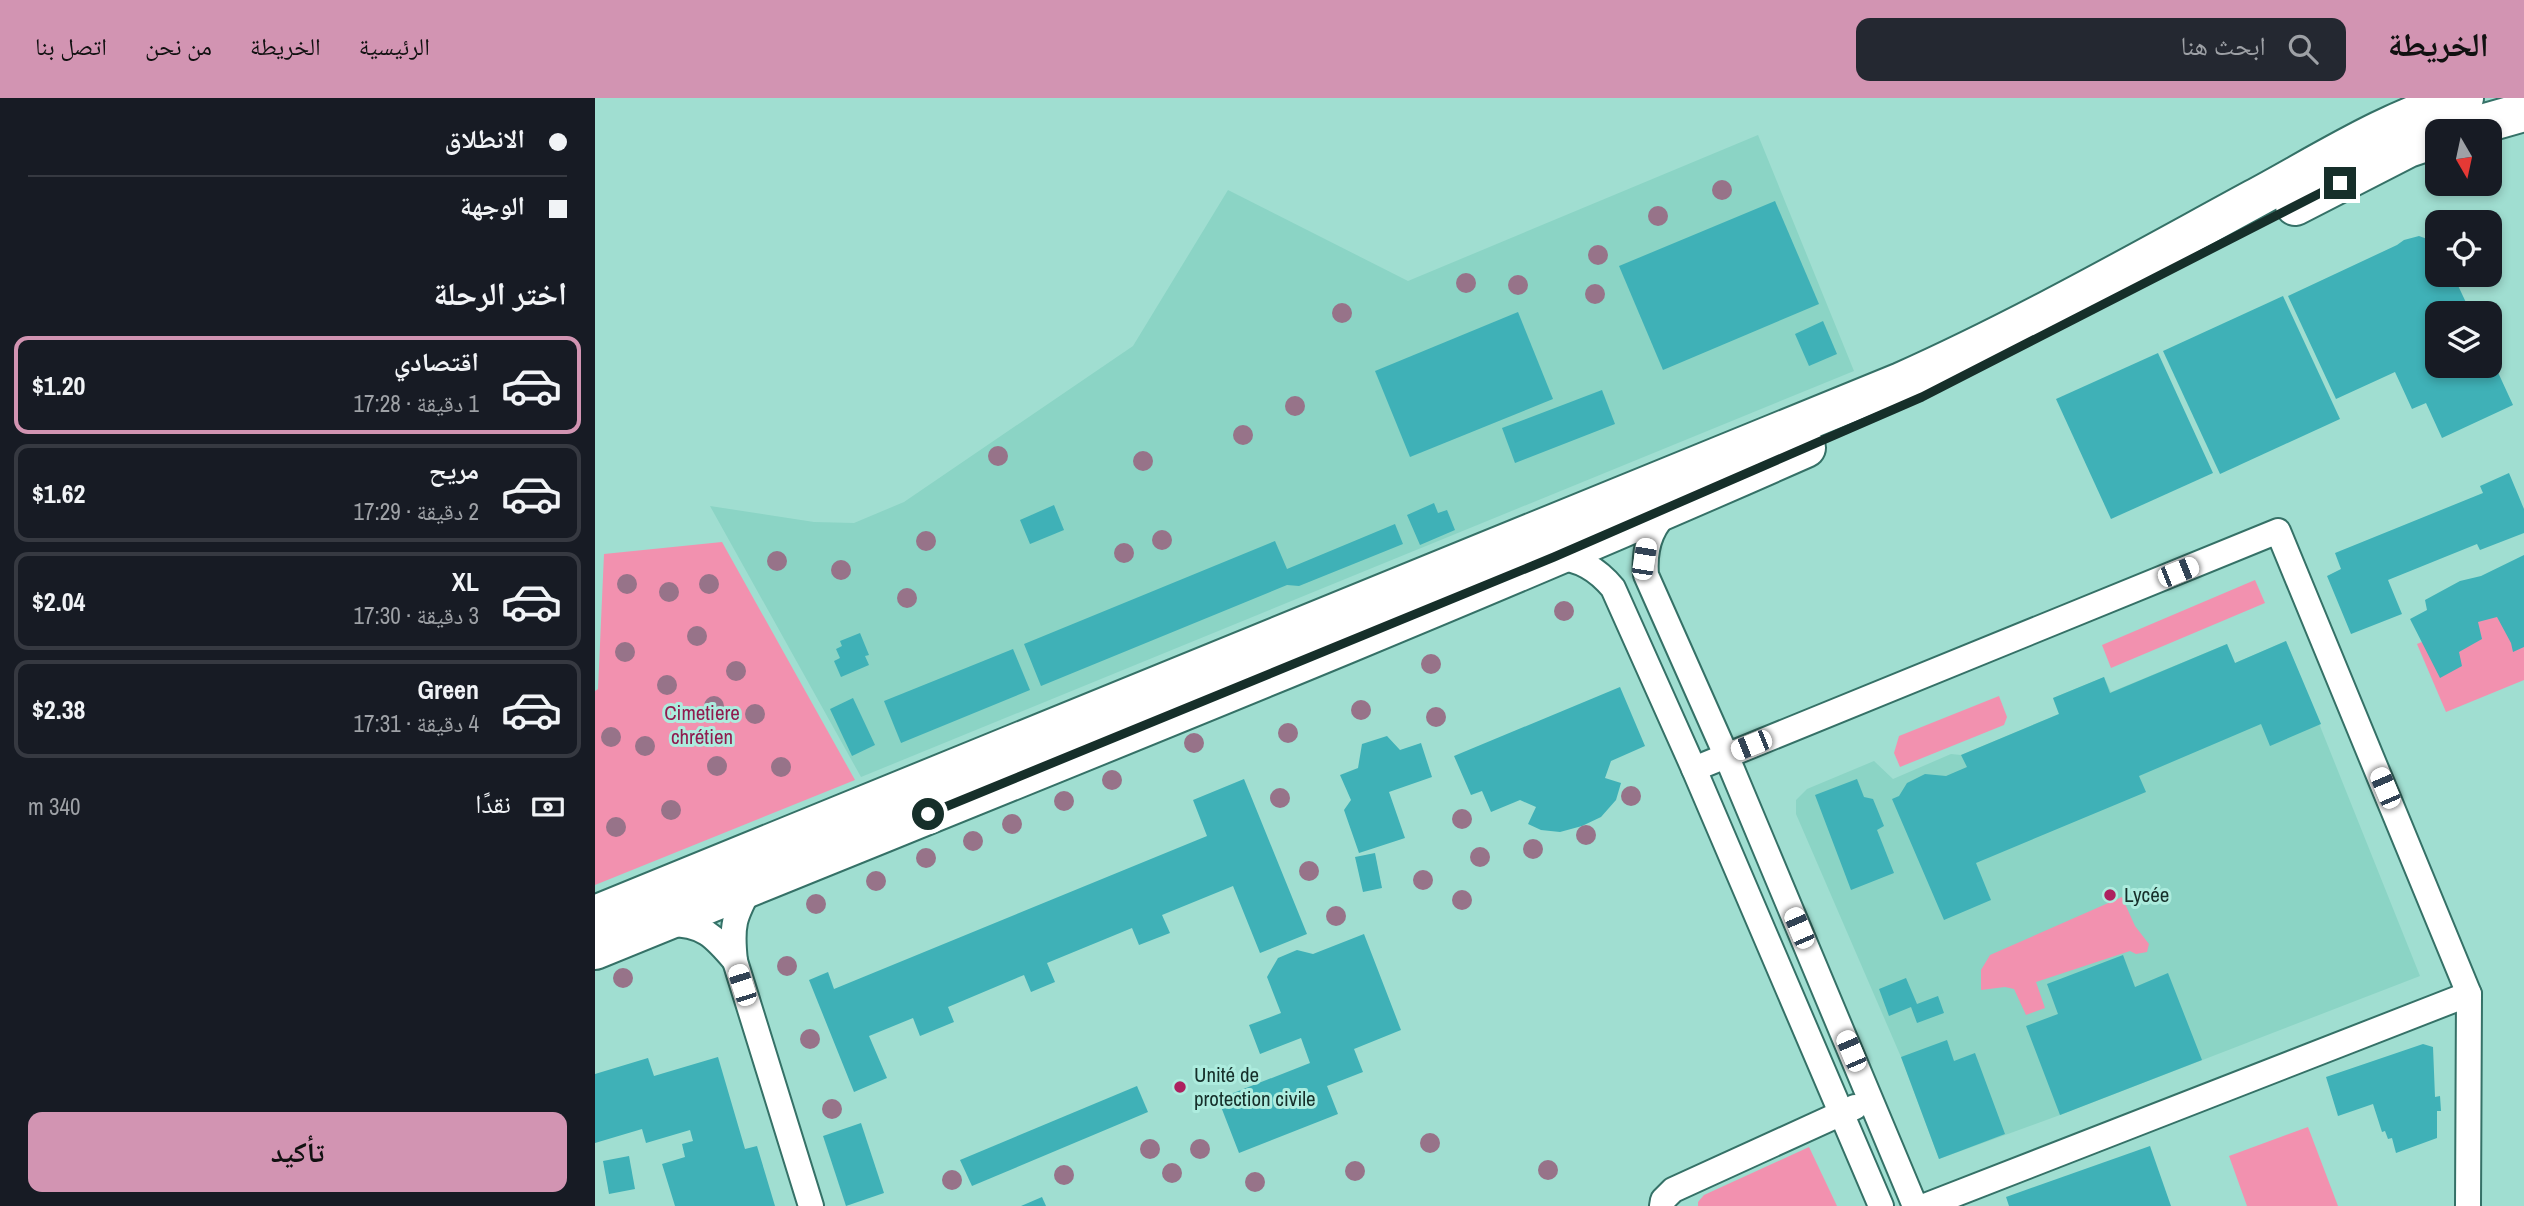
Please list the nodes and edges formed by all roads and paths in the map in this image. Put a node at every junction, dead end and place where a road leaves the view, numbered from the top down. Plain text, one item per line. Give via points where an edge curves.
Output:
1 (2464, 98) edge
2 (2524, 112) edge
3 (2499, 119) edge
4 (2425, 142) edge
5 (1675, 506) junction
6 (1554, 557) junction
7 (1726, 755) junction
8 (1694, 769) junction
9 (751, 887) junction
10 (595, 915) edge
11 (658, 924) junction
12 (595, 950) edge
13 (735, 961) junction
14 (2469, 994) junction
15 (1871, 1100) junction
16 (1841, 1113) junction
17 (811, 1206) edge
18 (1662, 1206) edge
19 (1881, 1206) edge
20 (1915, 1206) edge
21 (1925, 1206) edge
22 (2468, 1206) edge

1 - 10 highway via 2381,132 1938,366
2 - 3 highway
4 - 5 highway via 1922,397
5 - 6 highway
5 - 7 street via 1663,516 1647,544 1646,575
6 - 8 street via 1594,568 1613,588
6 - 9 highway
7 - 8 street
7 - 14 street via 2279,531
7 - 15 street
8 - 16 street
9 - 11 highway
9 - 13 street via 735,915
11 - 12 highway
11 - 13 street via 701,929 716,938
13 - 17 street
14 - 21 street
14 - 22 street
15 - 16 street
15 - 20 street
16 - 18 street via 1673,1190
16 - 19 street

